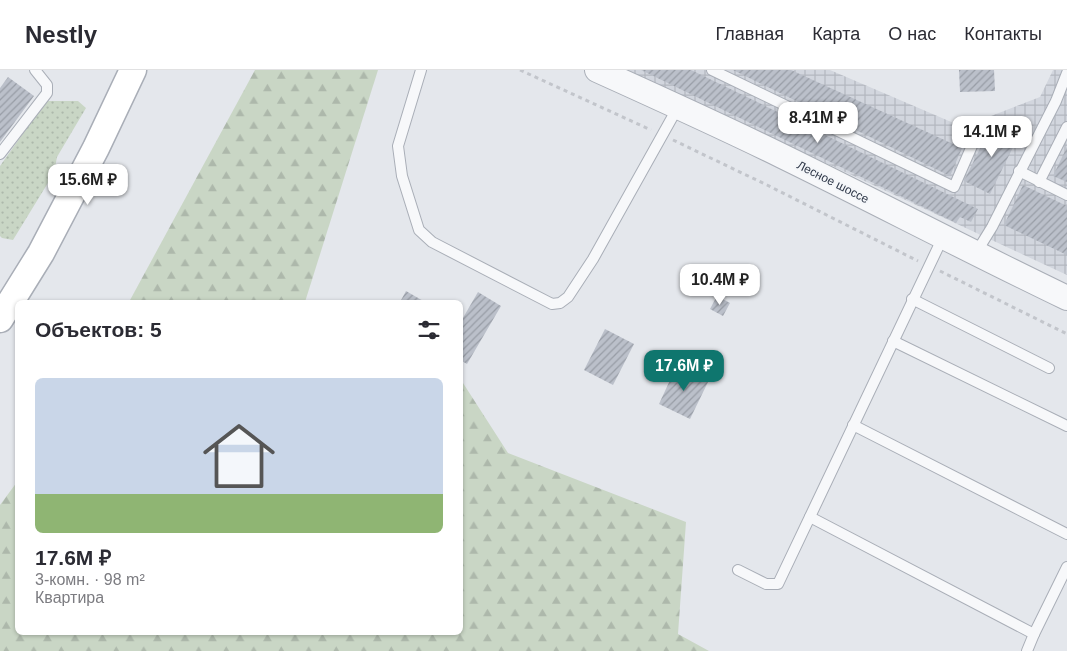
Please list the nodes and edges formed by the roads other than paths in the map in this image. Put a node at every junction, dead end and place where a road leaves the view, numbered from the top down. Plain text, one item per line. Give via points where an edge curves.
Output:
1 (35, 70) edge
2 (133, 70) edge
3 (421, 70) edge
4 (597, 70) edge
5 (712, 70) edge
6 (1067, 74) edge
7 (679, 107) junction
8 (1067, 127) edge
9 (978, 132) dead end
10 (0, 154) edge
11 (1019, 171) junction
12 (1039, 182) junction
13 (1067, 196) edge
14 (942, 237) junction
15 (976, 254) junction
16 (1067, 298) edge
17 (912, 300) junction
18 (0, 319) edge
19 (893, 341) junction
20 (1050, 368) dead end
21 (853, 425) junction
22 (1067, 426) edge
23 (810, 517) junction
24 (1067, 534) edge
25 (1067, 567) edge
26 (738, 570) dead end
27 (1034, 634) junction
28 (1027, 651) edge

1 - 10 lane via 47,85 47,93
2 - 18 main road via 96,148
3 - 7 lane via 398,146 402,176 419,230 432,242 552,304 568,297 593,259
4 - 7 street, Лесное шоссе
5 - 9 lane via 954,187
6 - 11 lane
7 - 14 street, Лесное шоссе
8 - 12 lane
11 - 12 lane
11 - 15 lane
12 - 13 lane
14 - 15 street, Лесное шоссе
14 - 17 lane
15 - 16 street, Лесное шоссе
17 - 19 lane
17 - 20 lane
19 - 21 lane
19 - 22 lane
21 - 23 lane
21 - 24 lane
23 - 26 lane via 778,584 766,584
23 - 27 lane
25 - 27 lane
27 - 28 lane

